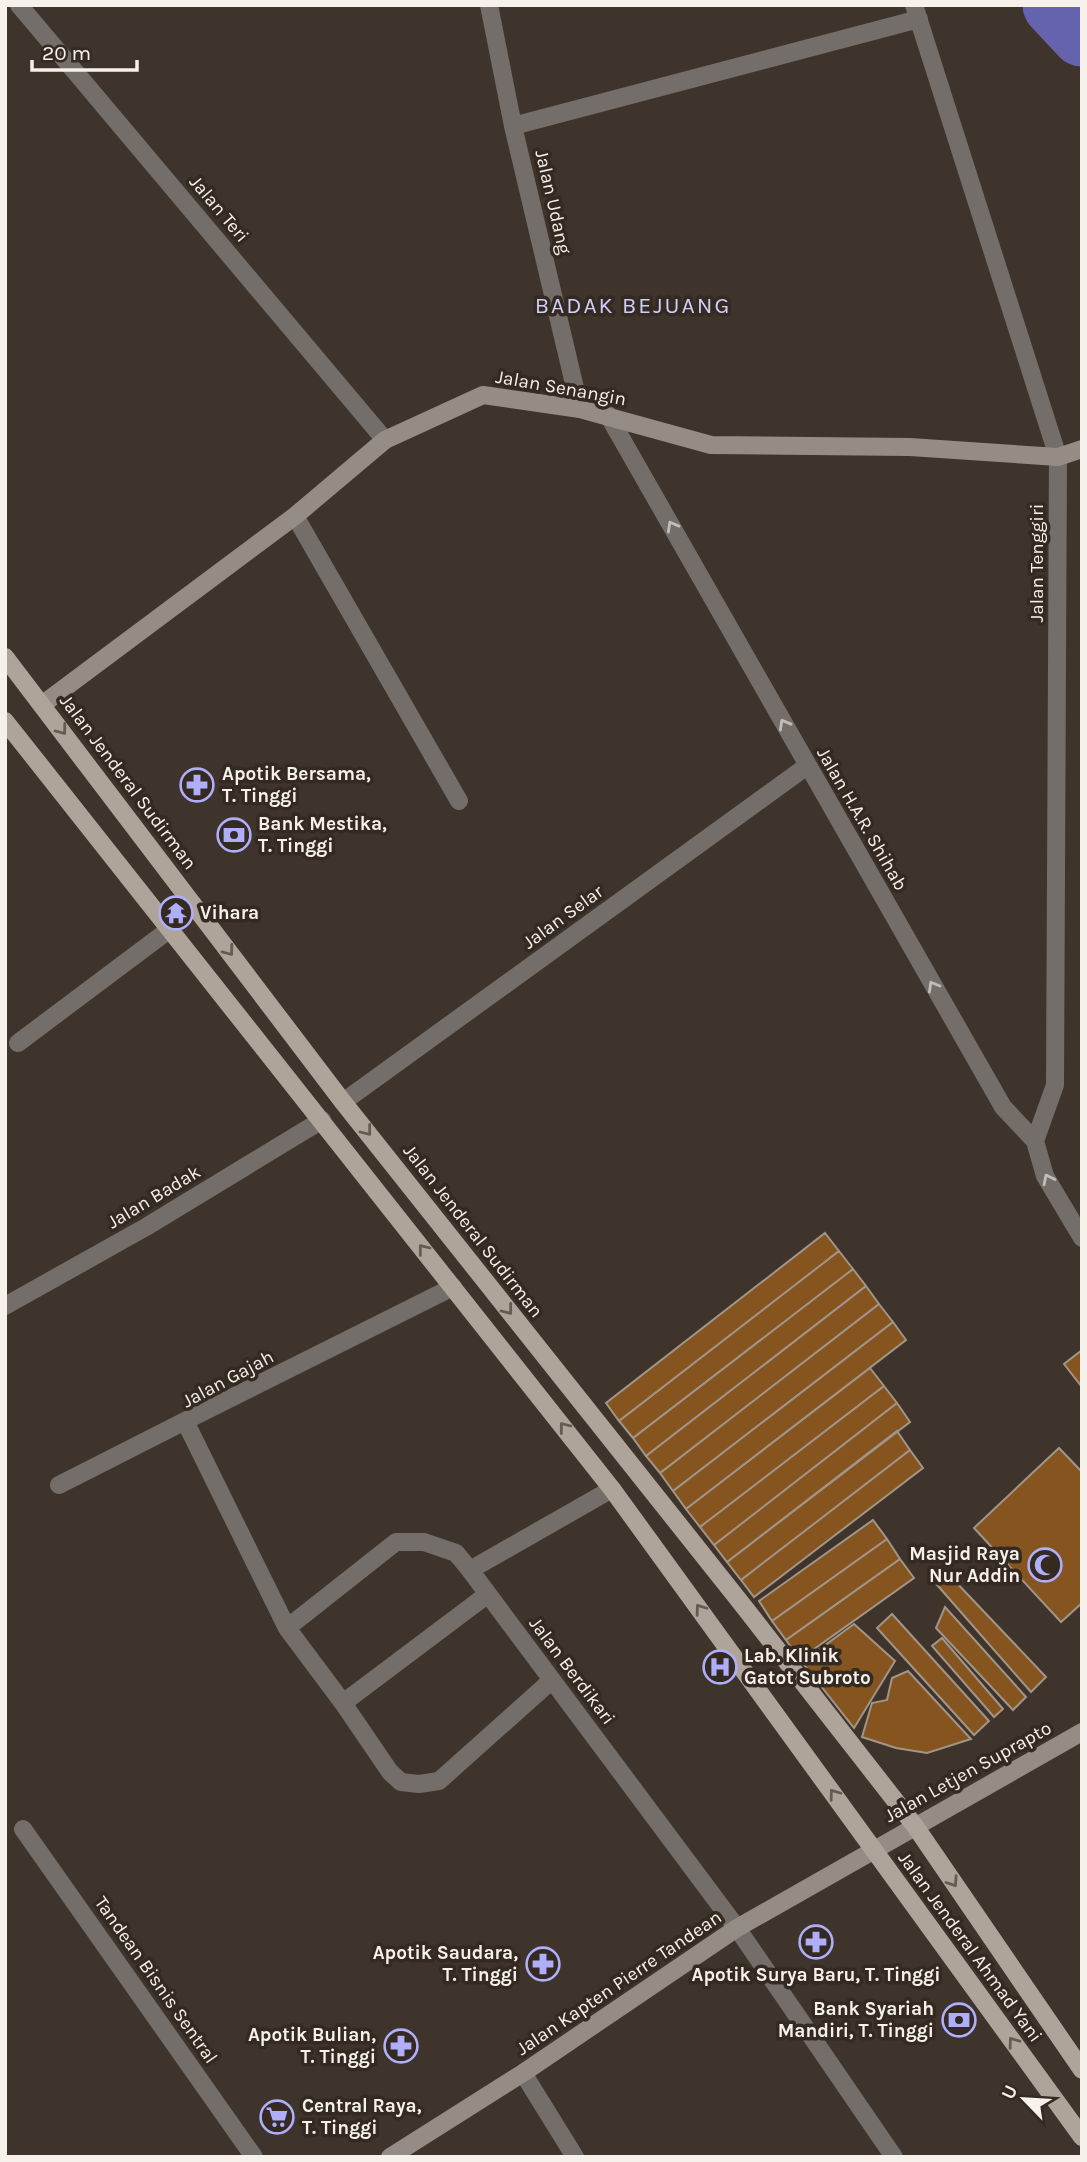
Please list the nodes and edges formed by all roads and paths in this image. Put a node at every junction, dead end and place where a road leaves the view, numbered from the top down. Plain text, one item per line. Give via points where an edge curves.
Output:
1 (19, 5) edge
2 (489, 5) edge
3 (916, 12) edge
4 (513, 126) junction
5 (580, 409) junction
6 (608, 415) junction
7 (385, 440) junction
8 (1082, 449) edge
9 (1058, 457) junction
10 (295, 516) junction
11 (5, 657) edge
12 (43, 704) junction
13 (5, 721) edge
14 (807, 766) junction
15 (459, 801) dead end
16 (170, 929) junction
17 (18, 1043) dead end
18 (343, 1102) junction
19 (322, 1120) junction
20 (1035, 1140) junction
21 (1082, 1238) edge
22 (453, 1287) junction
23 (5, 1307) edge
24 (185, 1421) junction
25 (59, 1485) dead end
26 (612, 1489) junction
27 (470, 1570) junction
28 (488, 1594) junction
29 (287, 1628) junction
30 (552, 1680) junction
31 (343, 1703) junction
32 (1082, 1732) edge
33 (915, 1826) junction
34 (23, 1829) dead end
35 (874, 1849) junction
36 (737, 1928) junction
37 (1082, 2070) edge
38 (523, 2073) junction
39 (1082, 2137) edge
40 (254, 2157) edge
41 (390, 2157) edge
42 (575, 2157) edge
43 (894, 2157) edge

1 - 7 street, Jalan Teri
2 - 4 street, Jalan Udang
3 - 4 street
3 - 9 street, Jalan Tenggiri
4 - 5 street, Jalan Udang
5 - 6 street, Jalan Senangin
5 - 7 street, Jalan Senangin via 483,395
6 - 9 street, Jalan Senangin via 712,445 910,447
14 -> 6 street, Jalan H.A.R. Shihab
7 - 10 street, Jalan Senangin
8 - 9 street, Jalan Senangin
9 - 20 street, Jalan Tenggiri via 1055,1085
10 - 12 street, Jalan Senangin
10 - 15 street
11 - 12 main road, Jalan Jenderal Sudirman
12 -> 18 main road, Jalan Jenderal Sudirman
13 - 16 main road
14 - 18 street, Jalan Selar
20 -> 14 street, Jalan H.A.R. Shihab via 1003,1107
16 - 17 street
16 - 19 main road
18 -> 33 main road, Jalan Jenderal Sudirman
22 -> 19 main road
19 - 23 street, Jalan Badak
21 -> 20 street, Jalan H.A.R. Shihab via 1045,1175
22 - 24 street, Jalan Gajah
26 -> 22 main road
24 - 25 street
24 - 29 street, Jalan Gajah
26 - 27 street
35 -> 26 main road
27 - 28 street, Jalan Berdikari
27 - 29 street, Jalan Berdikari via 456,1553 424,1542 396,1542
28 - 30 street, Jalan Berdikari
28 - 31 street
29 - 31 street, Jalan Gajah
30 - 31 street, Jalan Gajah via 439,1781 419,1784 401,1782 390,1772
30 - 36 street, Jalan Berdikari
32 - 33 street, Jalan Letjen Suprapto
33 - 35 street, Jalan Letjen Suprapto
33 -> 37 main road, Jalan Jenderal Ahmad Yani
34 - 40 street, Tandean Bisnis Sentral
35 - 36 street, Jalan Kapten Pierre Tandean
39 -> 35 main road, Jalan Jenderal Ahmad Yani
36 - 38 street, Jalan Kapten Pierre Tandean
36 - 43 street, Jalan Berdikari
38 - 41 street, Jalan Kapten Pierre Tandean
38 - 42 street

